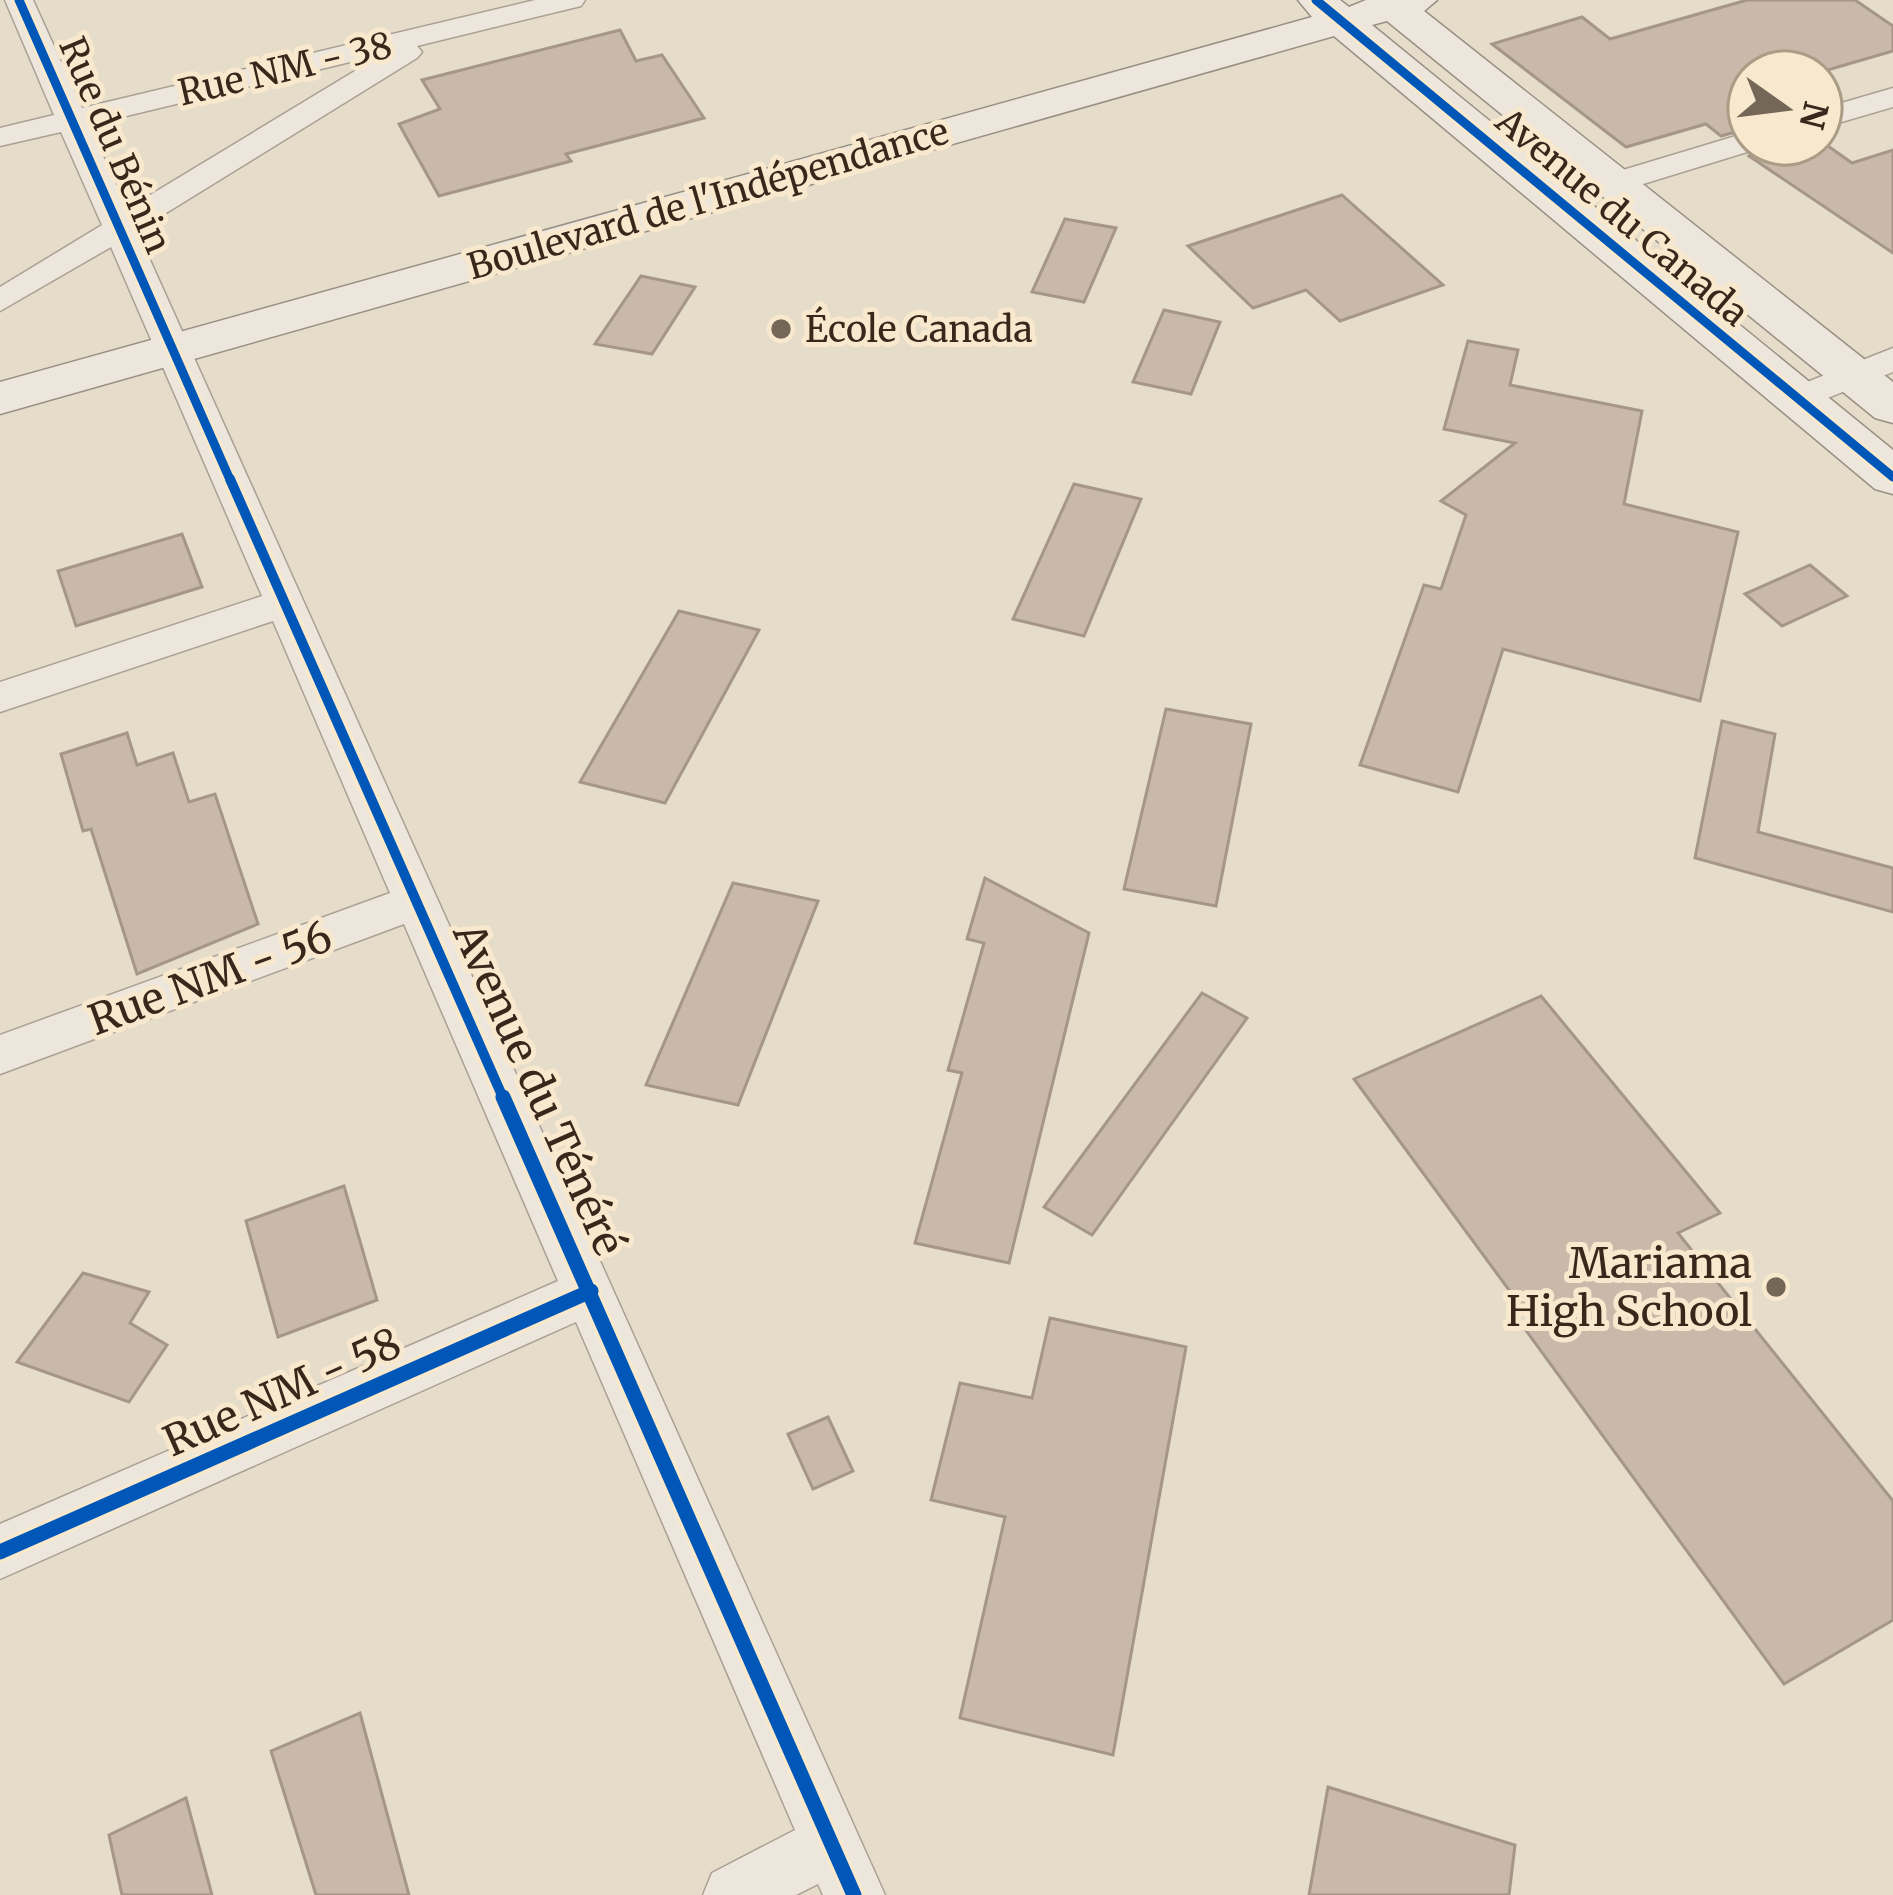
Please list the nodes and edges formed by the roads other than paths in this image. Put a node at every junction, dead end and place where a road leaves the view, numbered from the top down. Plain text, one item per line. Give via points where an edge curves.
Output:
1 (20, 0) edge
2 (489, 0) edge
3 (571, 0) edge
4 (1399, 2) edge
5 (1320, 7) edge
6 (439, 32) junction
7 (1893, 97) edge
8 (1845, 112) edge
9 (72, 119) junction
10 (0, 137) edge
11 (1725, 149) edge
12 (1614, 183) junction
13 (118, 230) junction
14 (0, 301) edge
15 (163, 333) junction
16 (0, 354) edge
17 (1872, 367) edge
18 (0, 398) edge
19 (1795, 400) junction
20 (1893, 407) edge
21 (1893, 477) edge
22 (286, 602) junction
23 (0, 697) edge
24 (420, 900) junction
25 (0, 1055) edge
26 (591, 1291) junction
27 (0, 1552) edge
28 (842, 1869) edge
29 (734, 1895) edge

1 - 9 street, Rue du Bénin
2 - 6 street
3 - 6 street, Rue NM - 38
4 - 5 main road, Boulevard de l'Indépendance
4 - 12 main road, Avenue du Canada
5 - 15 main road, Boulevard de l'Indépendance
5 - 19 main road, Avenue du Canada
6 - 9 street, Rue NM - 38
6 - 13 street
7 - 8 street
9 - 10 street, Rue NM - 38
9 - 13 street, Rue du Bénin
11 - 12 street
12 - 17 main road, Avenue du Canada
13 - 14 street
13 - 15 street, Rue du Bénin
15 - 16 main road, Boulevard de l'Indépendance
15 - 18 main road, Boulevard de l'Indépendance
15 - 22 street, Avenue du Ténéré
17 - 19 street
17 - 20 main road, Avenue du Canada
19 - 21 main road, Avenue du Canada
22 - 23 street
22 - 24 street, Avenue du Ténéré
24 - 25 street, Rue NM - 56
24 - 26 street, Avenue du Ténéré
26 - 27 street, Rue NM - 58
26 - 28 street, Avenue du Ténéré
28 - 29 street

